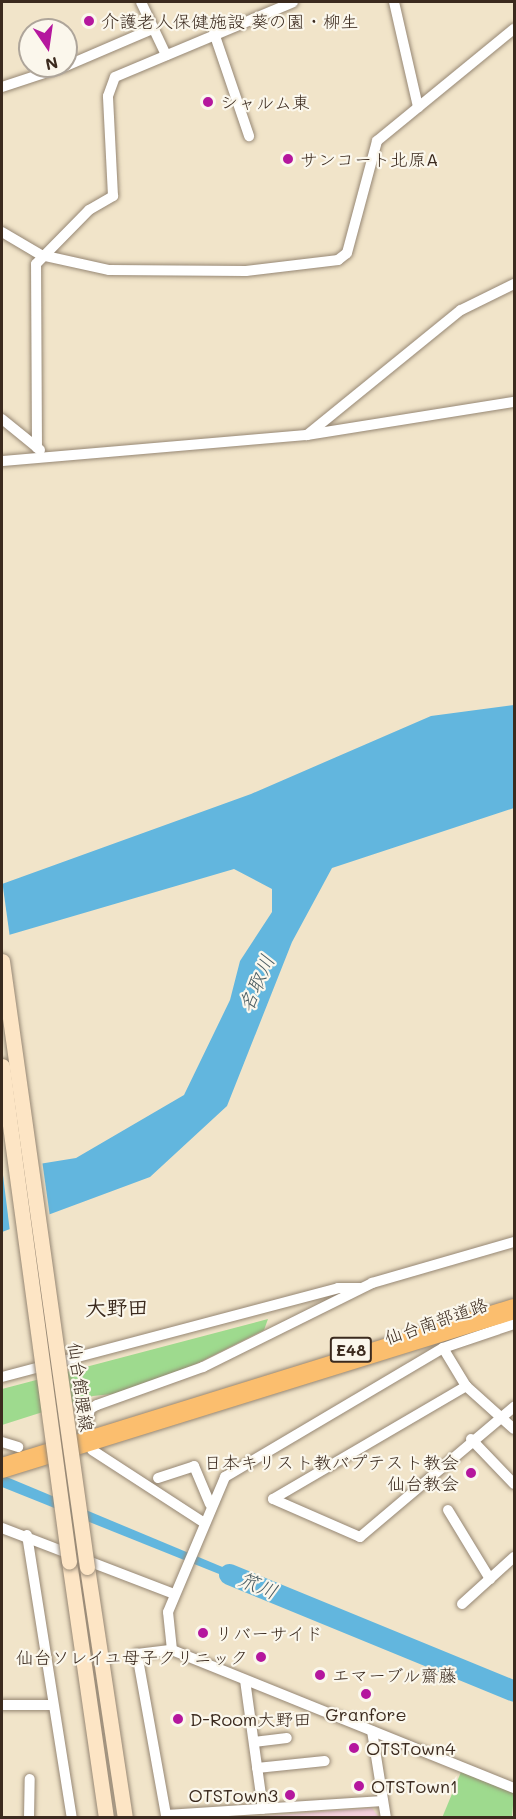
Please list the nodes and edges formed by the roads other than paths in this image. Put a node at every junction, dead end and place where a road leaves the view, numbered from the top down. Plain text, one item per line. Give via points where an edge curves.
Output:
1 (141, 2) edge
2 (293, 2) edge
3 (394, 2) edge
4 (514, 29) edge
5 (150, 30) junction
6 (214, 33) junction
7 (166, 55) junction
8 (78, 61) edge
9 (29, 78) edge
10 (2, 87) edge
11 (418, 108) junction
12 (249, 136) dead end
13 (2, 232) edge
14 (41, 255) junction
15 (514, 284) edge
16 (514, 402) edge
17 (2, 419) edge
18 (307, 435) junction
19 (37, 448) junction
20 (53, 459) junction
21 (2, 460) edge
22 (2, 962) edge
23 (2, 1066) edge
24 (514, 1242) edge
25 (363, 1288) junction
26 (514, 1295) edge
27 (514, 1309) edge
28 (514, 1324) edge
29 (443, 1348) junction
30 (2, 1377) edge
31 (466, 1386) junction
32 (188, 1407) junction
33 (514, 1407) edge
34 (500, 1415) junction
35 (514, 1429) edge
36 (86, 1431) dead end
37 (471, 1439) junction
38 (2, 1442) edge
39 (92, 1450) dead end
40 (23, 1454) junction
41 (2, 1468) edge
42 (158, 1478) dead end
43 (514, 1484) edge
44 (210, 1504) junction
45 (448, 1510) dead end
46 (202, 1525) junction
47 (2, 1528) edge
48 (27, 1535) junction
49 (513, 1561) edge
50 (490, 1579) junction
51 (176, 1591) junction
52 (462, 1604) dead end
53 (171, 1650) junction
54 (245, 1680) junction
55 (2, 1705) edge
56 (52, 1705) junction
57 (372, 1731) junction
58 (287, 1738) dead end
59 (254, 1742) junction
60 (325, 1761) dead end
61 (257, 1767) junction
62 (30, 1779) dead end
63 (514, 1788) edge
64 (383, 1801) junction
65 (262, 1809) junction
66 (29, 1818) edge
67 (72, 1818) edge
68 (106, 1818) edge
69 (125, 1818) edge
70 (386, 1818) edge

1 - 5 street
2 - 6 street
3 - 11 street
4 - 11 street
5 - 7 street
5 - 8 street
6 - 7 street
6 - 12 street
7 - 14 street via 115,77 108,96 113,196
9 - 10 street
11 - 14 street via 377,141 347,253 338,260 172,273 109,270
13 - 14 street
14 - 19 street via 36,264
15 - 18 street via 461,310
16 - 18 street
17 - 19 street
18 - 20 street
19 - 20 street
20 - 21 street
22 - 69 main road, 仙台館腰線, bridge
23 - 68 main road, 仙台館腰線, bridge
24 - 25 street
25 - 30 street via 338,1288
25 - 36 street via 203,1367 97,1405 90,1409
26 - 32 highway, 仙台南部道路 / E48
27 - 32 highway, 仙台南部道路 / E48
28 - 29 street
29 - 31 street
29 - 44 street via 233,1471
31 - 34 street
31 - 37 street via 273,1499 360,1537
32 - 40 highway, 仙台南部道路 / E48
33 - 34 street
34 - 35 street
34 - 37 street
37 - 43 street
38 - 40 street
39 - 46 street
40 - 41 highway, 仙台南部道路 / E48
42 - 44 street via 194,1466
44 - 46 street
45 - 50 street
46 - 51 street
47 - 48 street
48 - 51 street
48 - 56 street
49 - 50 street
50 - 52 street
51 - 53 street via 168,1612
53 - 54 street
53 - 65 street via 137,1654 166,1815
54 - 57 street
54 - 59 street
55 - 56 street
56 - 67 street
57 - 63 street
57 - 64 street
58 - 59 street
59 - 61 street
60 - 61 street
61 - 65 street
62 - 66 street
64 - 65 street
64 - 70 street

